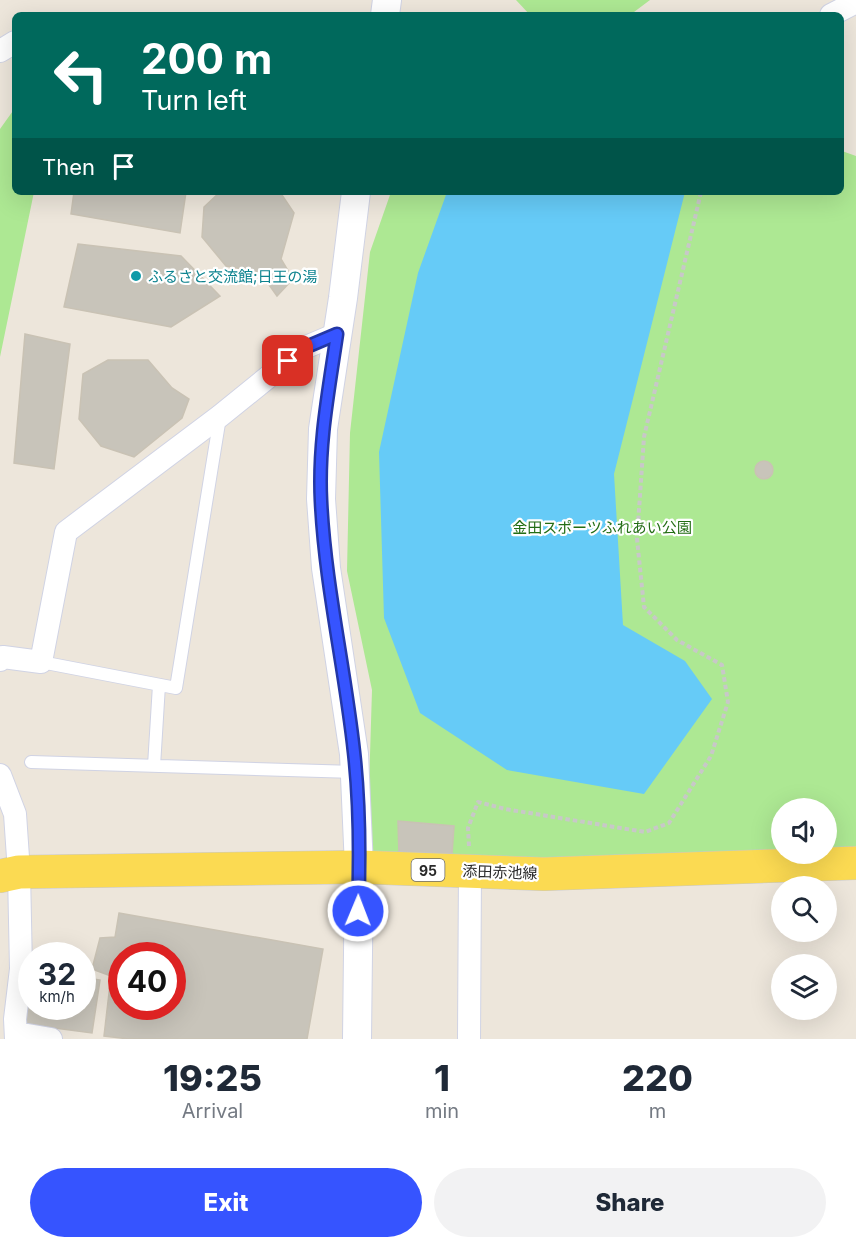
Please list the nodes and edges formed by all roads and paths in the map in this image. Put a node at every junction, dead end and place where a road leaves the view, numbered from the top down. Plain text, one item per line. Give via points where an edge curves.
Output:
1 (856, 2) edge
2 (837, 12) edge
3 (356, 195) edge
4 (700, 195) edge
5 (337, 334) junction
6 (220, 416) junction
7 (0, 660) edge
8 (41, 662) junction
9 (159, 685) junction
10 (31, 762) dead end
11 (154, 766) junction
12 (355, 772) junction
13 (0, 775) edge
14 (856, 863) edge
15 (359, 867) junction
16 (470, 871) junction
17 (10, 874) edge
18 (16, 1036) edge
19 (51, 1039) edge
20 (357, 1039) edge
21 (469, 1039) edge

1 - 2 street
3 - 5 street
4 - 16 path via 644,437 637,539 644,607 677,640 722,665 728,702 711,756 669,822 645,832 478,802 468,828
5 - 6 street via 304,348
5 - 12 street via 322,429 321,499 326,568
6 - 8 street via 66,532
6 - 9 lane via 176,688
7 - 8 street via 3,657
8 - 9 lane
9 - 11 lane
10 - 11 lane
11 - 12 lane
12 - 15 street
13 - 17 street via 15,814
14 - 16 main road, 添田赤池線 / 95 via 544,874
15 - 16 main road, 添田赤池線 / 95
15 - 17 main road, 添田赤池線 / 95
15 - 20 street
16 - 21 street
17 - 18 street via 21,969
18 - 19 street

